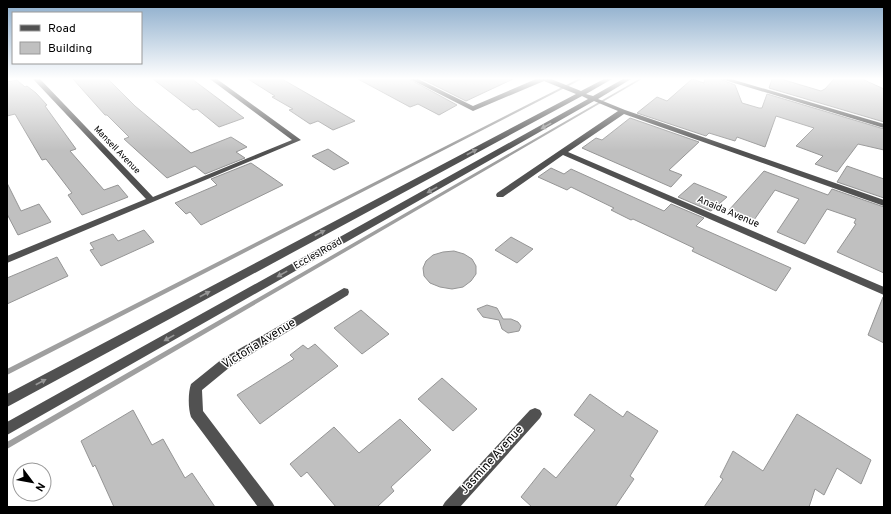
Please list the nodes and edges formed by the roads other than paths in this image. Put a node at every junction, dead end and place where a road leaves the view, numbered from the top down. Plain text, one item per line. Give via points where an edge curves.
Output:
1 (59, 103) edge
2 (246, 103) edge
3 (463, 103) edge
4 (485, 103) edge
5 (557, 103) edge
6 (591, 103) edge
7 (604, 103) edge
8 (806, 103) edge
9 (624, 111) junction
10 (884, 126) edge
11 (564, 153) junction
12 (500, 195) dead end
13 (151, 200) junction
14 (884, 203) edge
15 (7, 260) edge
16 (884, 291) edge
17 (344, 292) dead end
18 (7, 401) edge
19 (535, 414) dead end
20 (7, 429) edge
21 (267, 507) edge
22 (450, 507) edge

1 - 13 street, Mansell Avenue
2 - 13 street via 297,140
3 - 4 street via 473,108
18 -> 5 street, Eccles Road
6 -> 20 street, Eccles Road
7 - 9 street
8 - 10 street
9 - 11 street
9 - 14 street
11 - 12 street
11 - 16 street, Anaida Avenue
13 - 15 street
17 - 21 street, Victoria Avenue via 226,363 196,388 196,413
19 - 22 street, Jasmine Avenue

